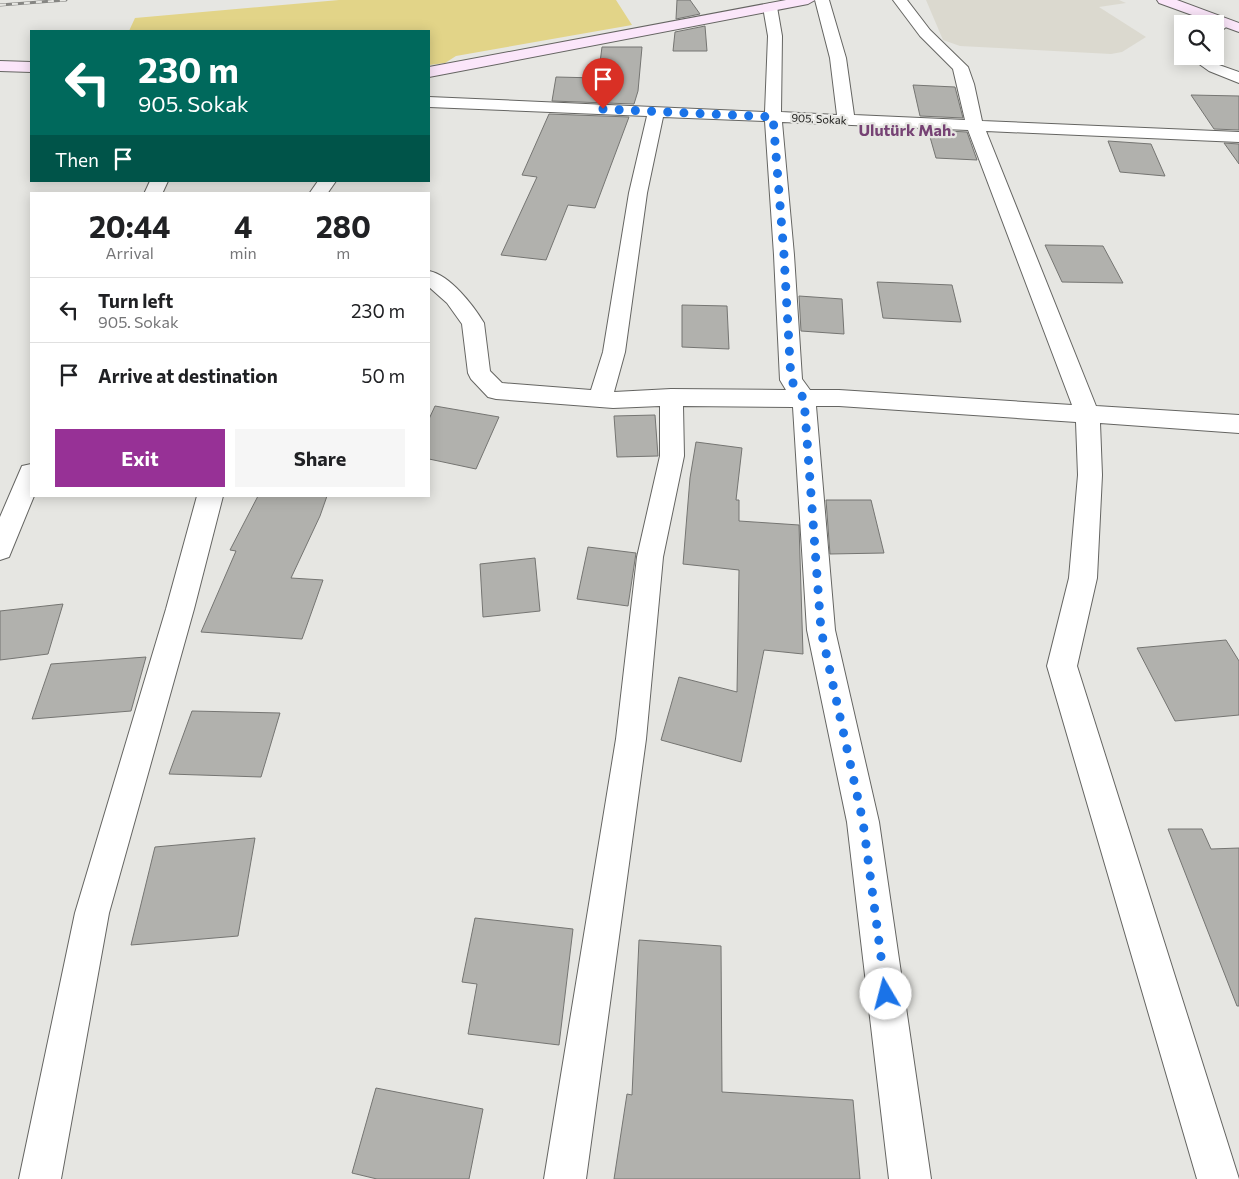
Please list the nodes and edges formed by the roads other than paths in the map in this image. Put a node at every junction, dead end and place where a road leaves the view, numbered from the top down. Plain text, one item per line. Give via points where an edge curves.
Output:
1 (808, 0) edge
2 (822, 0) edge
3 (900, 0) edge
4 (1164, 0) edge
5 (770, 7) junction
6 (1196, 15) edge
7 (1224, 26) edge
8 (1239, 28) edge
9 (1209, 65) edge
10 (0, 66) edge
11 (30, 67) edge
12 (430, 72) edge
13 (1239, 78) edge
14 (430, 102) edge
15 (656, 111) junction
16 (773, 117) junction
17 (846, 120) junction
18 (975, 126) junction
19 (1239, 138) edge
20 (430, 278) edge
21 (671, 397) junction
22 (600, 399) junction
23 (804, 399) junction
24 (1088, 416) junction
25 (1239, 424) edge
26 (30, 475) edge
27 (210, 497) edge
28 (0, 549) edge
29 (40, 1179) edge
30 (565, 1179) edge
31 (910, 1179) edge
32 (1218, 1179) edge

1 - 5 street
2 - 17 street via 838,58
3 - 18 street via 925,32 960,67
4 - 6 street
5 - 12 street
5 - 16 street via 775,36
7 - 8 street
9 - 13 street
10 - 11 street
14 - 15 street, 905. Sokak
15 - 16 street, 905. Sokak
15 - 22 street via 638,193 614,352
16 - 17 street, 905. Sokak
16 - 23 street via 791,380
17 - 18 street, 905. Sokak
18 - 19 street, 905. Sokak
18 - 24 street
20 - 22 street via 454,298 473,323 479,373 496,390
21 - 22 street
21 - 23 street
21 - 30 street via 672,456 650,557 631,739
23 - 24 street via 839,398
23 - 31 street via 821,630 863,822
24 - 25 street
24 - 32 street via 1090,475 1084,578 1062,666
26 - 28 street
27 - 29 street via 92,913

